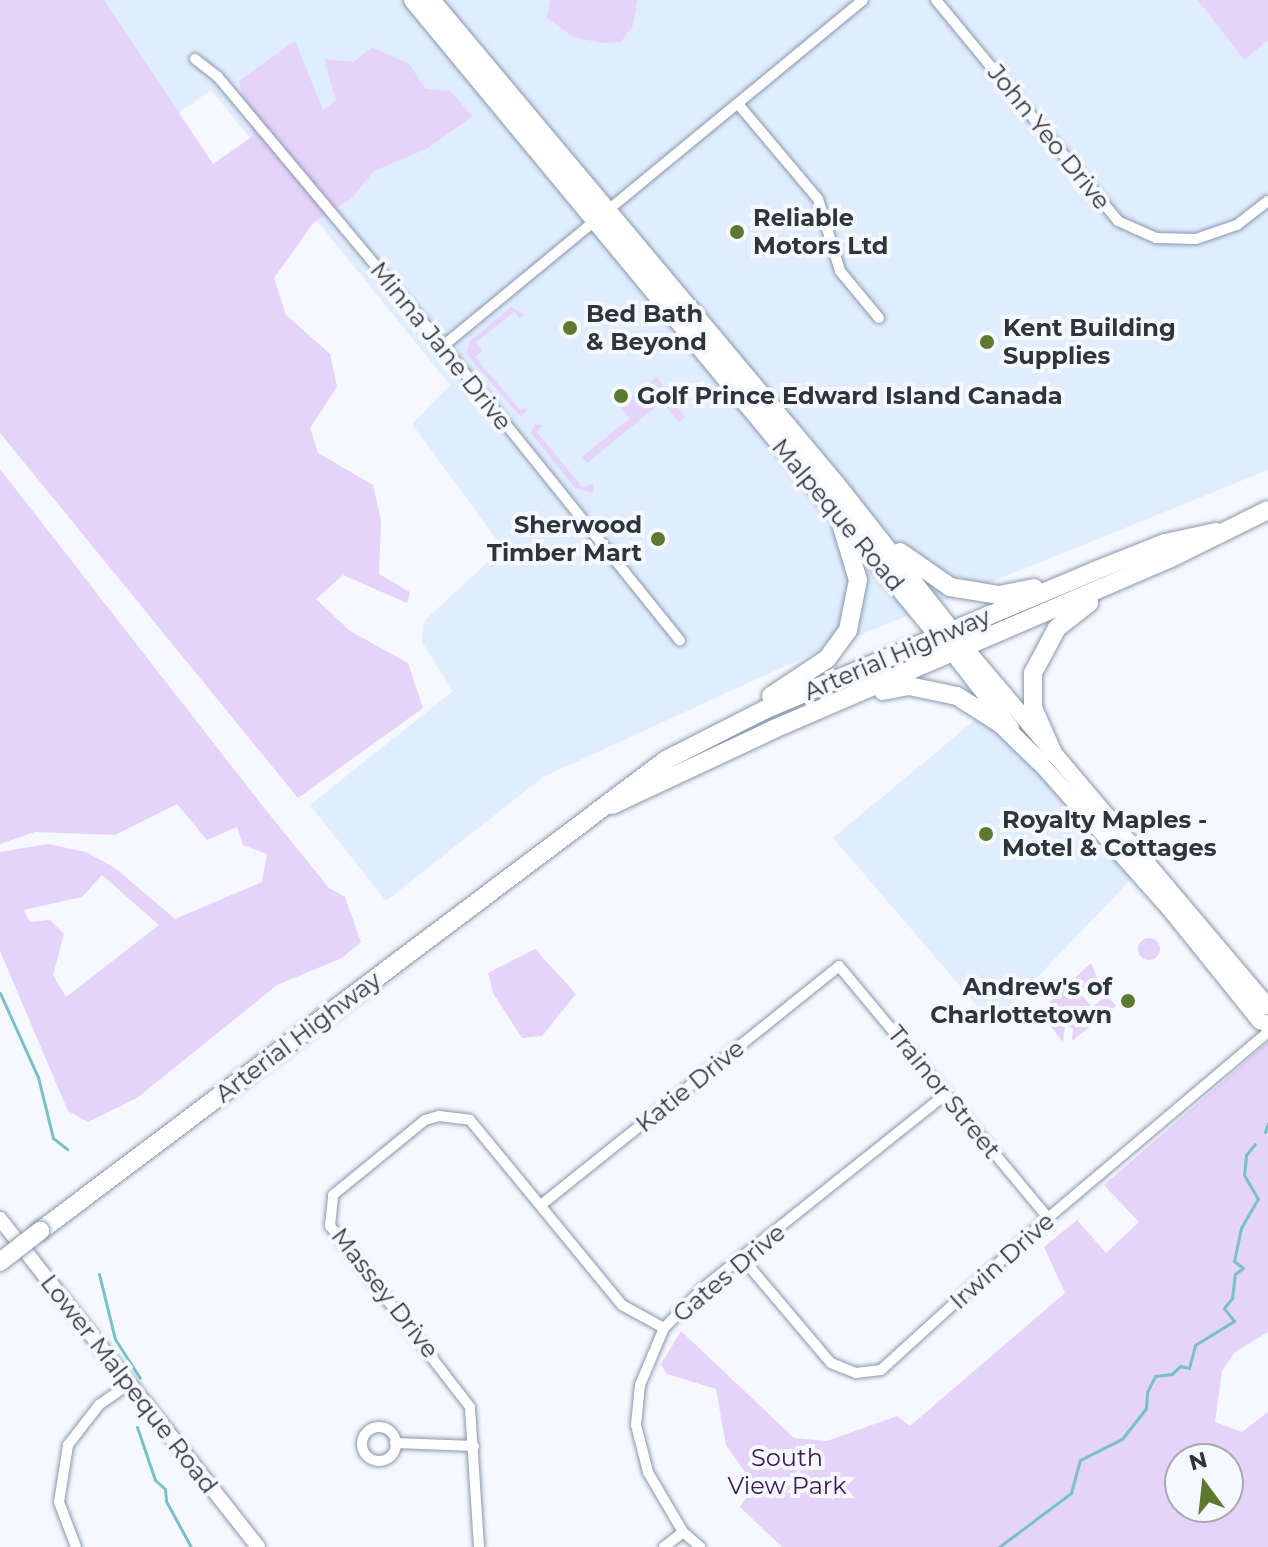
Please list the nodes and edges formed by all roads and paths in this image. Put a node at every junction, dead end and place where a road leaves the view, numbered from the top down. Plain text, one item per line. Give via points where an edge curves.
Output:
1 (413, 0) edge
2 (431, 0) edge
3 (863, 0) edge
4 (936, 0) edge
5 (195, 59) dead end
6 (738, 104) junction
7 (1268, 201) edge
8 (601, 217) junction
9 (879, 318) dead end
10 (443, 346) junction
11 (834, 509) junction
12 (856, 509) junction
13 (1268, 510) edge
14 (1216, 532) junction
15 (1171, 558) junction
16 (1094, 571) junction
17 (946, 634) junction
18 (680, 641) dead end
19 (959, 650) junction
20 (1047, 758) junction
21 (666, 760) junction
22 (691, 767) junction
23 (595, 812) junction
24 (839, 966) joint
25 (1268, 1006) edge
26 (1268, 1024) edge
27 (1268, 1032) edge
28 (946, 1094) junction
29 (541, 1205) junction
30 (1048, 1218) junction
31 (0, 1219) edge
32 (743, 1259) junction
33 (0, 1262) edge
34 (664, 1328) junction
35 (128, 1385) junction
36 (395, 1443) dead end
37 (474, 1446) junction
38 (683, 1532) junction
39 (76, 1547) edge
40 (258, 1547) edge
41 (479, 1547) edge
42 (664, 1547) edge
43 (700, 1547) edge

1 - 8 highway, Malpeque Road
2 - 8 highway, Malpeque Road
3 - 6 street
4 - 7 street, John Yeo Drive via 1118,221 1156,238 1196,239 1237,225
5 - 10 street, Minna Jane Drive via 218,77
6 - 8 street
6 - 9 street via 818,199 840,271
8 - 10 street
8 - 11 highway, Malpeque Road
8 - 12 highway, Malpeque Road
10 - 18 street, Minna Jane Drive
11 - 17 highway, Malpeque Road
11 - 21 highway via 858,580 848,630 827,659 802,677 698,734
12 - 16 highway via 914,564 950,587 999,595
12 - 17 highway, Malpeque Road
13 - 14 highway, Arterial Highway
14 - 15 highway, Arterial Highway
14 - 16 highway, Arterial Highway via 1165,543
15 - 19 highway, Arterial Highway
15 - 20 highway via 1072,614 1043,648 1031,694
16 - 17 highway, Arterial Highway
17 - 19 highway, Malpeque Road
17 - 21 highway, Arterial Highway via 764,710
19 - 20 main road, Malpeque Road
19 - 22 highway, Arterial Highway
20 - 22 highway via 982,708 909,686 884,691
20 - 25 main road, Malpeque Road
20 - 26 main road, Malpeque Road via 1260,1021
21 - 23 highway, Arterial Highway
22 - 23 highway, Arterial Highway
23 - 33 highway, Arterial Highway, bridge
24 - 28 street, Trainor Street
24 - 29 street, Katie Drive
27 - 30 street, Irwin Drive
28 - 30 street, Trainor Street
28 - 32 street, Gates Drive
29 - 34 street, Massey Drive via 622,1305
29 - 37 street, Massey Drive via 470,1120 459,1116 425,1120 333,1195 330,1226 465,1394
30 - 32 street, Irwin Drive via 881,1370 856,1373 831,1363
31 - 35 main road, Lower Malpeque Road
32 - 34 street, Gates Drive via 703,1288
34 - 38 street, Gates Drive via 640,1385 636,1425 648,1472
35 - 39 street via 82,1422 68,1445 59,1502
35 - 40 main road, Lower Malpeque Road
36 - 37 street
37 - 41 street, Massey Drive
38 - 42 street
38 - 43 street, Gates Drive

